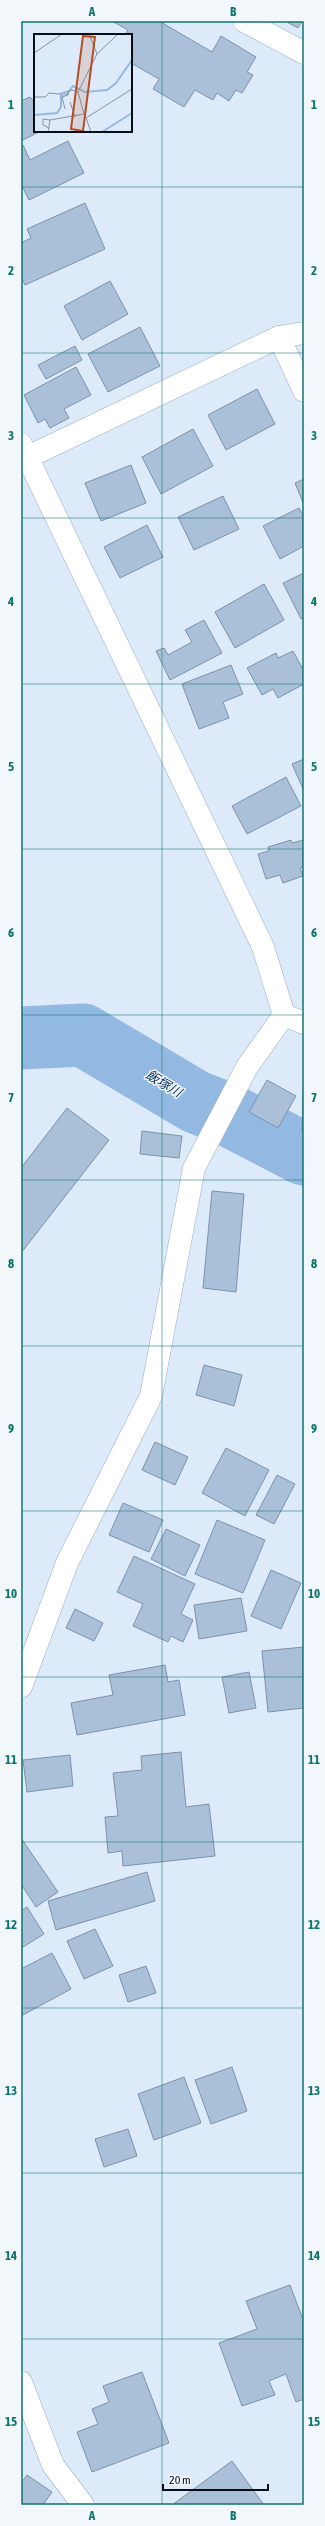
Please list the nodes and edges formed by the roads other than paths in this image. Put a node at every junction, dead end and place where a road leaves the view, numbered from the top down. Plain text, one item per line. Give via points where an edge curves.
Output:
1 (244, 21) edge
2 (304, 53) edge
3 (304, 333) edge
4 (279, 337) junction
5 (304, 391) edge
6 (24, 450) edge
7 (294, 1019) edge
8 (21, 1687) edge
9 (21, 2382) edge
10 (83, 2505) edge

1 - 2 street
3 - 4 street
4 - 5 street
4 - 6 street
6 - 7 street via 263,947
7 - 8 street via 247,1067 194,1168 151,1396 67,1563
9 - 10 street via 53,2465

